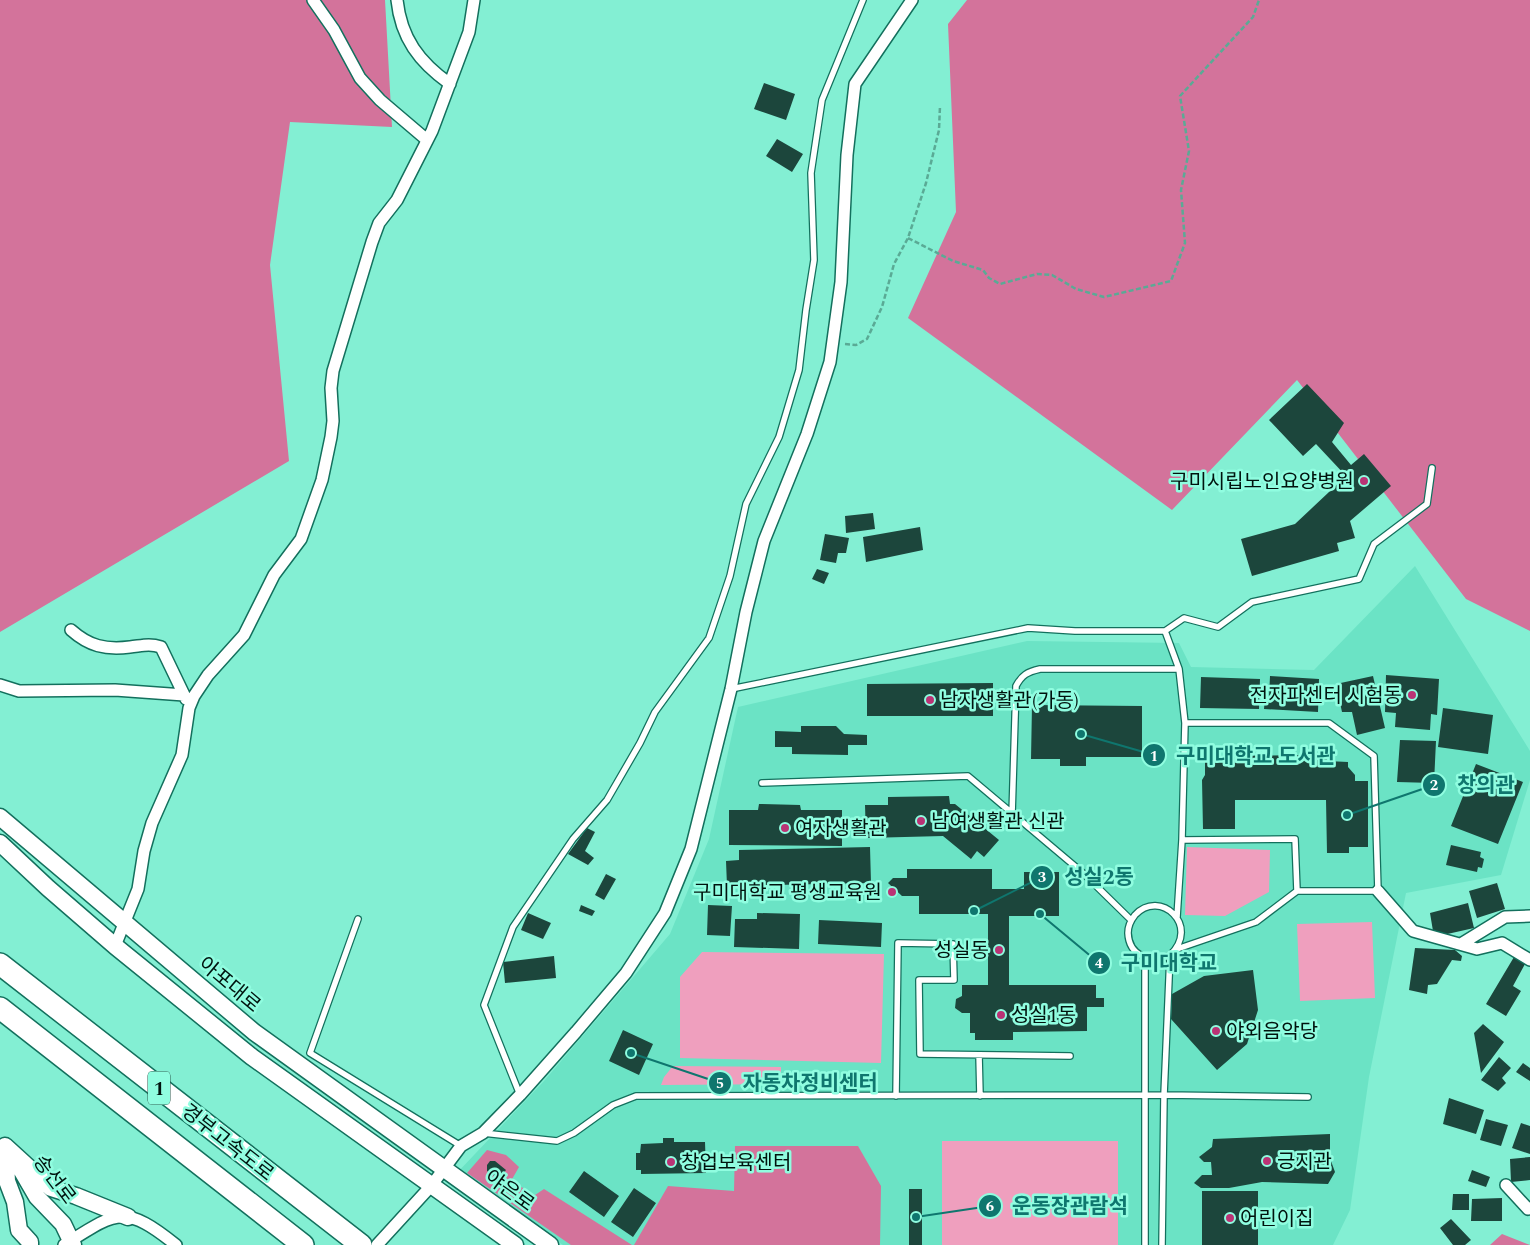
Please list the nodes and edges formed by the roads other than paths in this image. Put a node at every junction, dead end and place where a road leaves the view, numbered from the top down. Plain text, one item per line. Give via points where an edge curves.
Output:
1 (313, 0) edge
2 (397, 0) edge
3 (474, 0) edge
4 (863, 0) edge
5 (912, 0) edge
6 (450, 84) junction
7 (428, 140) junction
8 (1432, 468) dead end
9 (71, 630) dead end
10 (1165, 631) junction
11 (1179, 669) junction
12 (0, 685) edge
13 (731, 689) junction
14 (184, 695) junction
15 (189, 708) junction
16 (1185, 723) junction
17 (762, 782) dead end
18 (1012, 815) junction
19 (0, 817) edge
20 (1182, 840) junction
21 (0, 843) edge
22 (1378, 891) junction
23 (1297, 892) junction
24 (1530, 916) edge
25 (1177, 917) junction
26 (358, 919) dead end
27 (1131, 920) junction
28 (124, 923) junction
29 (1461, 944) junction
30 (115, 946) junction
31 (1177, 949) junction
32 (1170, 955) junction
33 (1146, 958) junction
34 (1530, 960) edge
35 (0, 964) edge
36 (0, 1008) edge
37 (978, 1055) junction
38 (1070, 1056) dead end
39 (520, 1095) junction
40 (1164, 1095) junction
41 (896, 1096) junction
42 (980, 1096) junction
43 (1145, 1096) junction
44 (1308, 1097) dead end
45 (483, 1133) junction
46 (3, 1143) edge
47 (461, 1146) junction
48 (444, 1169) junction
49 (1506, 1185) dead end
50 (431, 1186) junction
51 (1530, 1208) edge
52 (128, 1217) junction
53 (298, 1241) edge
54 (69, 1244) edge
55 (30, 1245) edge
56 (176, 1245) edge
57 (361, 1245) edge
58 (377, 1245) edge
59 (514, 1245) edge
60 (550, 1245) edge
61 (1145, 1245) edge
62 (1162, 1245) edge

1 - 7 street via 334,30 360,78 380,100
2 - 6 street via 398,14 409,42 431,70
3 - 6 street via 469,32
4 - 39 lane via 822,100 811,173 814,260 799,370 779,437 746,504 730,576 709,638 655,712 607,800 574,839 513,927 484,1005
5 - 13 street via 855,84 847,155 841,282 830,362 764,541
6 - 7 street
7 - 15 street via 397,200 379,223 372,242 332,372 331,437 322,480 301,539 274,575 244,635 199,686
8 - 10 lane via 1427,504 1374,544 1359,579 1252,602 1218,627 1184,618
9 - 14 street via 82,639 110,649 152,644 161,647
10 - 11 lane
10 - 13 lane via 1028,628
11 - 16 lane
11 - 18 lane via 1027,672 1016,686
12 - 14 street via 19,691 115,690
13 - 39 street via 691,849 665,913 626,973
14 - 15 street
15 - 28 street via 182,755 152,823 138,889
16 - 20 lane
16 - 22 lane via 1329,723 1374,756
17 - 18 lane via 968,776
18 - 27 lane via 1083,873
19 - 28 main road, 아포대로
20 - 23 lane via 1295,839
20 - 25 lane
21 - 30 main road
22 - 23 lane
22 - 29 street via 1413,931
23 - 31 lane via 1256,922
24 - 29 street via 1505,917
25 - 27 lane via 1162,907 1154,906 1145,908
25 - 31 lane via 1182,933
26 - 47 lane via 310,1053
27 - 33 lane via 1128,938 1138,954
28 - 30 street
28 - 48 main road, 아포대로 via 254,1032
29 - 34 street via 1477,949 1502,943
30 - 50 main road via 252,1057
31 - 32 lane
32 - 33 lane via 1154,960
32 - 40 lane
33 - 43 lane
35 - 57 highway, 경부고속도로 / 1
36 - 53 highway, 경부고속도로 / 1
37 - 38 lane
37 - 41 lane via 920,1054 919,980 954,980 953,944 898,943
37 - 42 lane
39 - 45 street
40 - 43 lane
40 - 44 lane
40 - 62 lane
41 - 42 lane
41 - 45 lane via 636,1096 613,1105 557,1141
42 - 43 lane
43 - 61 lane
45 - 47 street
46 - 52 main road via 51,1188
46 - 54 main road, 송선로 via 37,1197 63,1224
46 - 55 main road via 19,1230
47 - 48 street
48 - 50 street
48 - 60 main road, 야은로
49 - 51 street
50 - 58 street
50 - 59 main road, 야은로
52 - 54 street via 114,1217 102,1222
52 - 56 street via 144,1222

